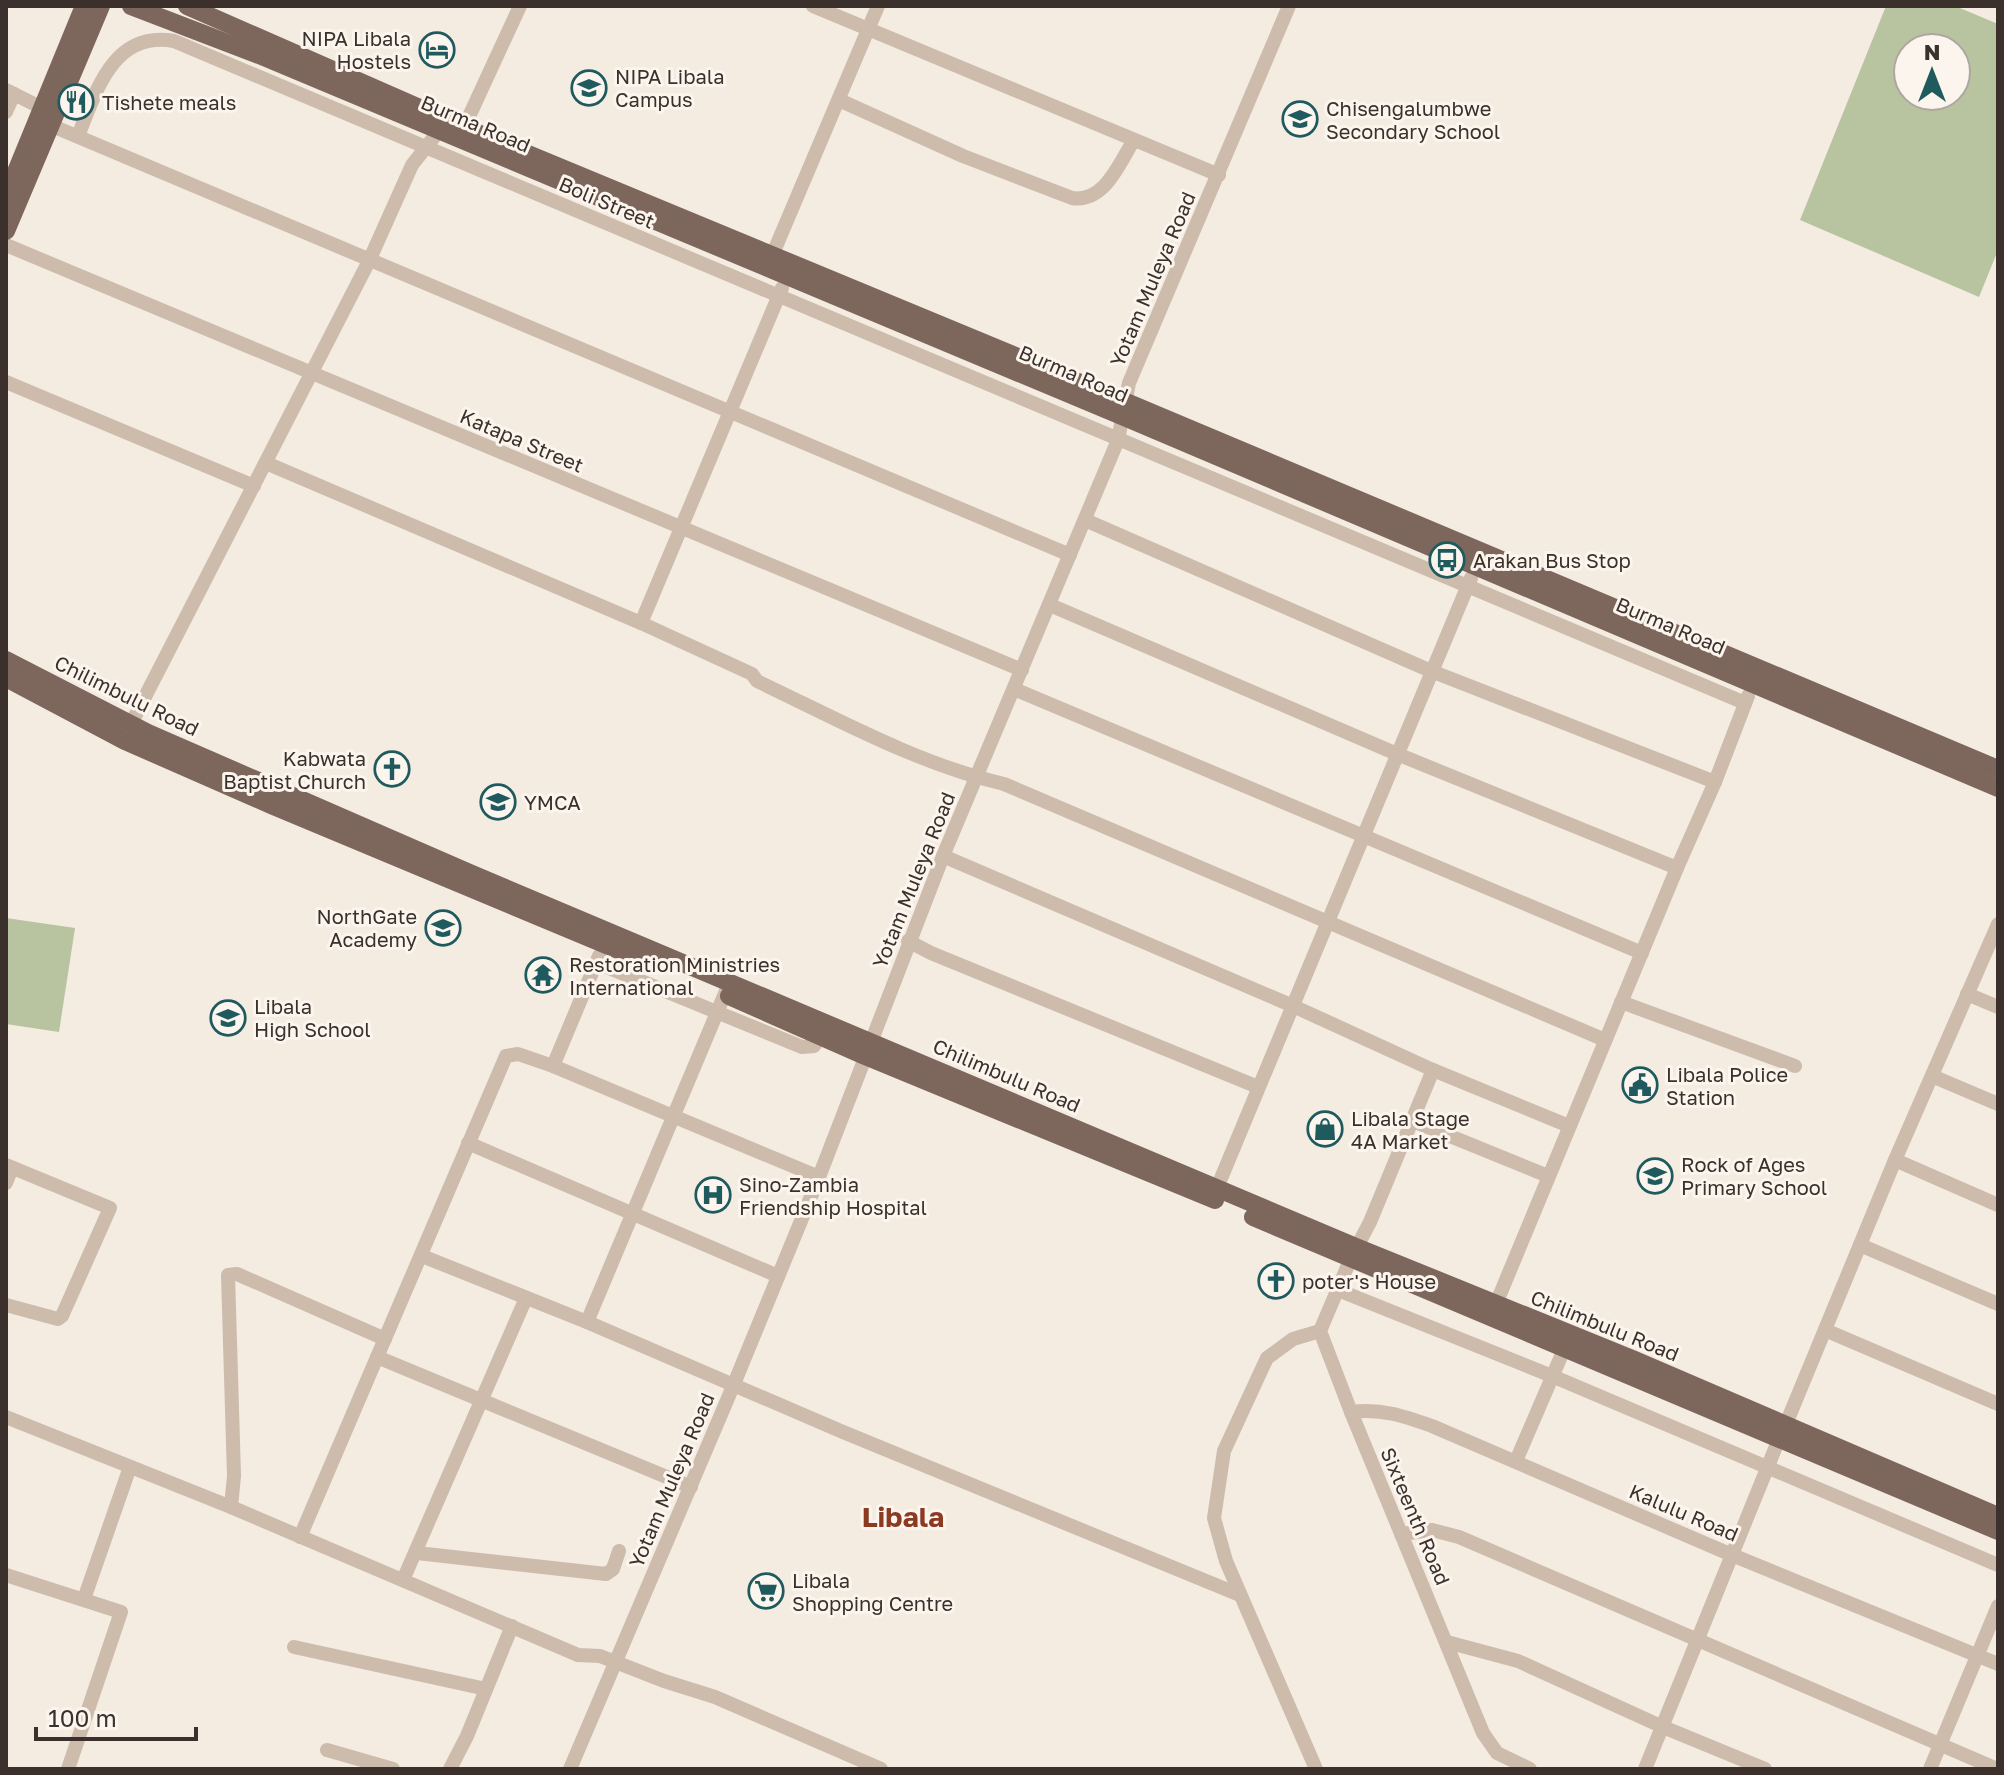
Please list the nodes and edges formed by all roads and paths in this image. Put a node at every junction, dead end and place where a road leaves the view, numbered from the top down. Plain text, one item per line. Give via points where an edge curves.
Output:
1 (101, 6) edge
2 (187, 6) edge
3 (520, 6) edge
4 (813, 6) edge
5 (878, 6) edge
6 (1289, 6) edge
7 (137, 9) edge
8 (84, 15) edge
9 (869, 29) junction
10 (10, 92) edge
11 (839, 100) junction
12 (6, 112) edge
13 (47, 117) junction
14 (438, 132) junction
15 (461, 133) junction
16 (78, 136) junction
17 (1134, 140) junction
18 (425, 146) junction
19 (1219, 175) junction
20 (6, 196) edge
21 (6, 231) edge
22 (6, 245) edge
23 (369, 261) junction
24 (770, 262) junction
25 (787, 277) junction
26 (778, 297) junction
27 (312, 372) junction
28 (6, 382) edge
29 (1124, 409) junction
30 (730, 412) junction
31 (1118, 440) junction
32 (266, 463) junction
33 (254, 486) junction
34 (1085, 520) junction
35 (681, 527) junction
36 (1070, 555) junction
37 (1479, 559) junction
38 (1467, 586) junction
39 (1050, 605) junction
40 (641, 623) junction
41 (6, 660) edge
42 (1022, 670) junction
43 (1431, 671) junction
44 (1757, 677) junction
45 (6, 678) edge
46 (1014, 689) junction
47 (1745, 703) junction
48 (131, 724) junction
49 (1397, 754) junction
50 (1998, 769) edge
51 (977, 778) junction
52 (1715, 782) junction
53 (1998, 788) edge
54 (1362, 835) junction
55 (943, 856) junction
56 (1677, 868) junction
57 (1326, 921) junction
58 (1998, 924) edge
59 (606, 938) junction
60 (908, 941) junction
61 (1642, 953) junction
62 (597, 963) junction
63 (1967, 994) junction
64 (723, 996) junction
65 (1621, 1002) junction
66 (1293, 1006) junction
67 (1998, 1007) edge
68 (1605, 1040) junction
69 (867, 1048) junction
70 (553, 1066) junction
71 (1795, 1066) dead end
72 (1433, 1070) junction
73 (1932, 1076) junction
74 (1258, 1087) junction
75 (1998, 1104) edge
76 (672, 1117) junction
77 (1413, 1121) junction
78 (1569, 1126) junction
79 (468, 1143) junction
80 (1895, 1160) junction
81 (9, 1166) edge
82 (1548, 1176) junction
83 (819, 1177) junction
84 (6, 1183) edge
85 (1217, 1188) junction
86 (1998, 1205) edge
87 (632, 1213) junction
88 (1860, 1245) junction
89 (1354, 1252) junction
90 (422, 1256) junction
91 (778, 1276) junction
92 (1338, 1290) junction
93 (526, 1298) junction
94 (1496, 1304) junction
95 (1998, 1304) edge
96 (6, 1305) edge
97 (587, 1322) junction
98 (1825, 1330) junction
99 (1320, 1331) junction
100 (385, 1339) junction
101 (1565, 1347) junction
102 (377, 1357) junction
103 (1552, 1376) junction
104 (734, 1384) junction
105 (480, 1399) junction
106 (1998, 1404) edge
107 (1351, 1412) junction
108 (6, 1417) edge
109 (1782, 1432) junction
110 (1516, 1461) junction
111 (130, 1467) junction
112 (1768, 1468) junction
113 (691, 1487) junction
114 (231, 1507) junction
115 (1998, 1516) edge
116 (1998, 1531) edge
117 (1401, 1534) junction
118 (300, 1537) junction
119 (619, 1551) dead end
120 (417, 1553) junction
121 (1732, 1555) junction
122 (1998, 1565) edge
123 (6, 1576) edge
124 (403, 1580) junction
125 (1240, 1595) junction
126 (84, 1599) junction
127 (1998, 1606) edge
128 (512, 1626) junction
129 (1697, 1639) junction
130 (1447, 1642) junction
131 (294, 1647) dead end
132 (1977, 1655) junction
133 (615, 1663) junction
134 (1998, 1664) edge
135 (486, 1689) junction
136 (1663, 1727) junction
137 (1941, 1744) junction
138 (327, 1750) dead end
139 (68, 1769) edge
140 (393, 1769) edge
141 (450, 1769) edge
142 (570, 1769) edge
143 (881, 1769) edge
144 (1316, 1769) edge
145 (1530, 1769) edge
146 (1645, 1769) edge
147 (1765, 1769) edge
148 (1930, 1769) edge
149 (1997, 1769) edge

1 - 8 main road
2 - 15 main road, Burma Road
3 - 15 street
4 - 9 street
5 - 9 street
6 - 19 street, Yotam Muleya Road
7 - 8 main road
7 - 14 main road, Burma Road
8 - 13 main road
9 - 11 street
9 - 17 street
10 - 12 street
10 - 13 street
11 - 17 street via 1072,198 1094,196 1102,189
11 - 24 street
13 - 16 street
13 - 20 main road
13 - 21 main road
14 - 15 main road, Burma Road
14 - 18 street
15 - 24 main road, Burma Road
16 - 18 street, Boli Street via 113,62 142,42 162,39
16 - 23 street
17 - 19 street
18 - 23 street
18 - 26 street, Boli Street
19 - 29 street, Yotam Muleya Road via 1129,383
22 - 27 street, Katapa Street
23 - 27 street
23 - 30 street
24 - 25 main road, Burma Road
24 - 29 main road, Burma Road
25 - 26 street
25 - 29 main road, Burma Road
26 - 30 street
26 - 31 street, Boli Street
27 - 32 street
27 - 35 street, Katapa Street
28 - 33 street
29 - 31 street, Yotam Muleya Road
29 - 37 main road, Burma Road
30 - 35 street
30 - 36 street
31 - 34 street, Yotam Muleya Road
31 - 38 street, Boli Street
32 - 33 street
32 - 40 street
33 - 48 street
34 - 36 street, Yotam Muleya Road
34 - 43 street
35 - 40 street
35 - 42 street, Katapa Street
36 - 39 street, Yotam Muleya Road
37 - 38 street
37 - 44 main road, Burma Road
38 - 43 street
38 - 47 street, Boli Street
39 - 42 street, Yotam Muleya Road
39 - 49 street
40 - 51 street via 827,715
41 - 48 main road, Chilimbulu Road
42 - 46 street, Yotam Muleya Road
43 - 49 street
43 - 52 street
44 - 47 street
44 - 50 main road, Burma Road
44 - 53 main road, Burma Road
45 - 59 main road, Chilimbulu Road via 154,754 284,811
46 - 51 street, Yotam Muleya Road
46 - 54 street
47 - 52 street
48 - 59 main road, Chilimbulu Road
49 - 54 street
49 - 56 street
51 - 55 street, Yotam Muleya Road
51 - 57 street via 1004,784
52 - 56 street
54 - 57 street
54 - 61 street
55 - 60 street, Yotam Muleya Road
55 - 66 street
56 - 61 street
57 - 66 street
57 - 68 street
58 - 63 street
59 - 62 street
59 - 64 main road, Chilimbulu Road
60 - 69 street, Yotam Muleya Road
60 - 74 street
61 - 65 street
62 - 64 street
62 - 70 street
63 - 67 street
63 - 73 street
64 - 69 main road, Chilimbulu Road
64 - 69 main road, Chilimbulu Road via 821,1036
64 - 76 street
65 - 68 street
65 - 71 street
66 - 72 street
66 - 74 street
68 - 78 street
69 - 83 street, Yotam Muleya Road
69 - 85 main road, Chilimbulu Road
69 - 89 main road, Chilimbulu Road
70 - 76 street
70 - 79 street via 518,1054 506,1056
72 - 77 street
72 - 78 street
73 - 75 street
73 - 80 street
74 - 85 street
76 - 83 street
76 - 87 street
77 - 82 street
77 - 89 street
78 - 82 street
79 - 87 street
79 - 90 street
80 - 86 street
80 - 88 street
81 - 84 street
81 - 96 street via 110,1208 62,1316 49,1318
82 - 94 street
83 - 91 street, Yotam Muleya Road
85 - 89 main road, Chilimbulu Road
87 - 91 street
87 - 97 street
88 - 95 street
88 - 98 street
89 - 92 street
89 - 94 main road, Chilimbulu Road
89 - 101 main road, Chilimbulu Road
90 - 93 street
90 - 100 street
91 - 104 street, Yotam Muleya Road
92 - 99 street
92 - 103 street
93 - 97 street
93 - 105 street
94 - 109 main road, Chilimbulu Road
97 - 104 street
98 - 106 street
98 - 109 street
99 - 107 street, Sixteenth Road
99 - 125 street via 1293,1339 1267,1358 1224,1451 1214,1518
100 - 102 street
100 - 114 street via 237,1274 228,1275
101 - 103 street
101 - 109 main road, Chilimbulu Road
102 - 105 street
102 - 118 street
103 - 110 street
103 - 112 street
104 - 113 street, Yotam Muleya Road
104 - 125 street
105 - 113 street
105 - 120 street
107 - 110 street, Kalulu Road via 1395,1413
107 - 117 street, Sixteenth Road
108 - 111 street
109 - 112 street
109 - 115 main road, Chilimbulu Road
109 - 116 main road, Chilimbulu Road
110 - 121 street, Kalulu Road
111 - 114 street
111 - 126 street
112 - 121 street
112 - 122 street
113 - 133 street, Yotam Muleya Road
114 - 118 street
117 - 129 street via 1432,1530 1459,1537
117 - 130 street, Sixteenth Road
118 - 124 street
119 - 120 street via 606,1574
120 - 124 street
121 - 129 street
121 - 132 street, Kalulu Road
123 - 126 street
124 - 128 street
125 - 144 street
126 - 139 street via 121,1612
127 - 132 street
128 - 133 street via 578,1655 595,1654
128 - 135 street
129 - 136 street
129 - 137 street
130 - 136 street via 1518,1661
130 - 145 street, Sixteenth Road via 1490,1744 1506,1759
131 - 135 street
132 - 134 street, Kalulu Road
132 - 137 street
133 - 142 street, Yotam Muleya Road
133 - 143 street via 715,1697
135 - 141 street
136 - 146 street
136 - 147 street
137 - 148 street
137 - 149 street
138 - 140 street

